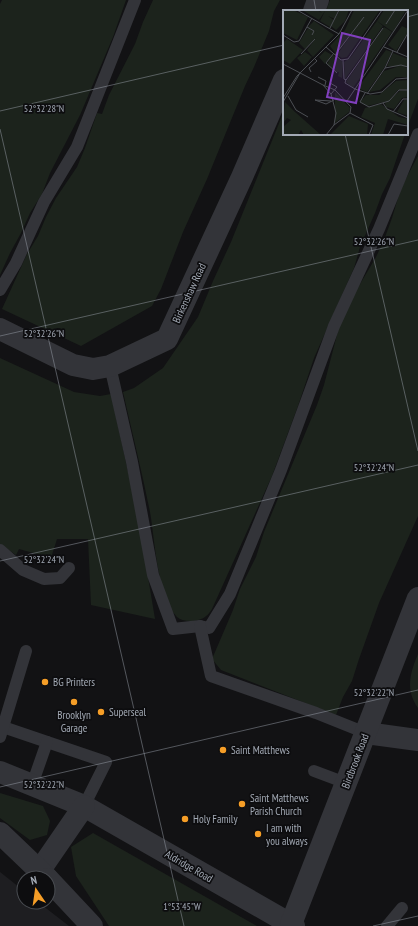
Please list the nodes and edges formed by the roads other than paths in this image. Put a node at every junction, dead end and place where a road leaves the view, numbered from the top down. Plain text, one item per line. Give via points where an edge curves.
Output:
1 (135, 0) edge
2 (318, 0) edge
3 (314, 10) edge
4 (283, 82) edge
5 (418, 134) edge
6 (0, 290) edge
7 (0, 329) edge
8 (110, 366) junction
9 (0, 550) edge
10 (69, 568) dead end
11 (418, 598) edge
12 (200, 626) junction
13 (26, 651) dead end
14 (2, 732) edge
15 (366, 733) junction
16 (418, 740) edge
17 (48, 742) junction
18 (314, 771) dead end
19 (0, 772) edge
20 (346, 782) junction
21 (32, 784) junction
22 (84, 806) junction
23 (0, 833) edge
24 (39, 870) edge
25 (48, 870) edge
26 (56, 888) edge
27 (402, 908) dead end
28 (292, 925) edge
29 (92, 926) edge
30 (387, 926) edge

1 - 6 lane via 77,147 44,202 16,263
2 - 3 street
4 - 8 street, Birkenshaw Road via 242,178 167,339
5 - 12 lane via 334,326 281,470 230,594 209,628
7 - 8 street, Birkenshaw Road via 73,365 93,369
8 - 12 lane via 132,462 153,575 173,628
9 - 10 lane via 23,570 44,579 60,578
11 - 15 street, Birdbrook Road
12 - 15 lane via 211,676
13 - 14 lane
14 - 17 lane
15 - 16 street
15 - 20 street, Birdbrook Road
17 - 21 lane
17 - 22 lane via 106,762
18 - 20 lane
19 - 21 street, Aldridge Road
20 - 28 street, Birdbrook Road
21 - 22 street, Aldridge Road
22 - 25 street
22 - 28 street, Aldridge Road
23 - 24 street
26 - 29 street
27 - 30 lane

